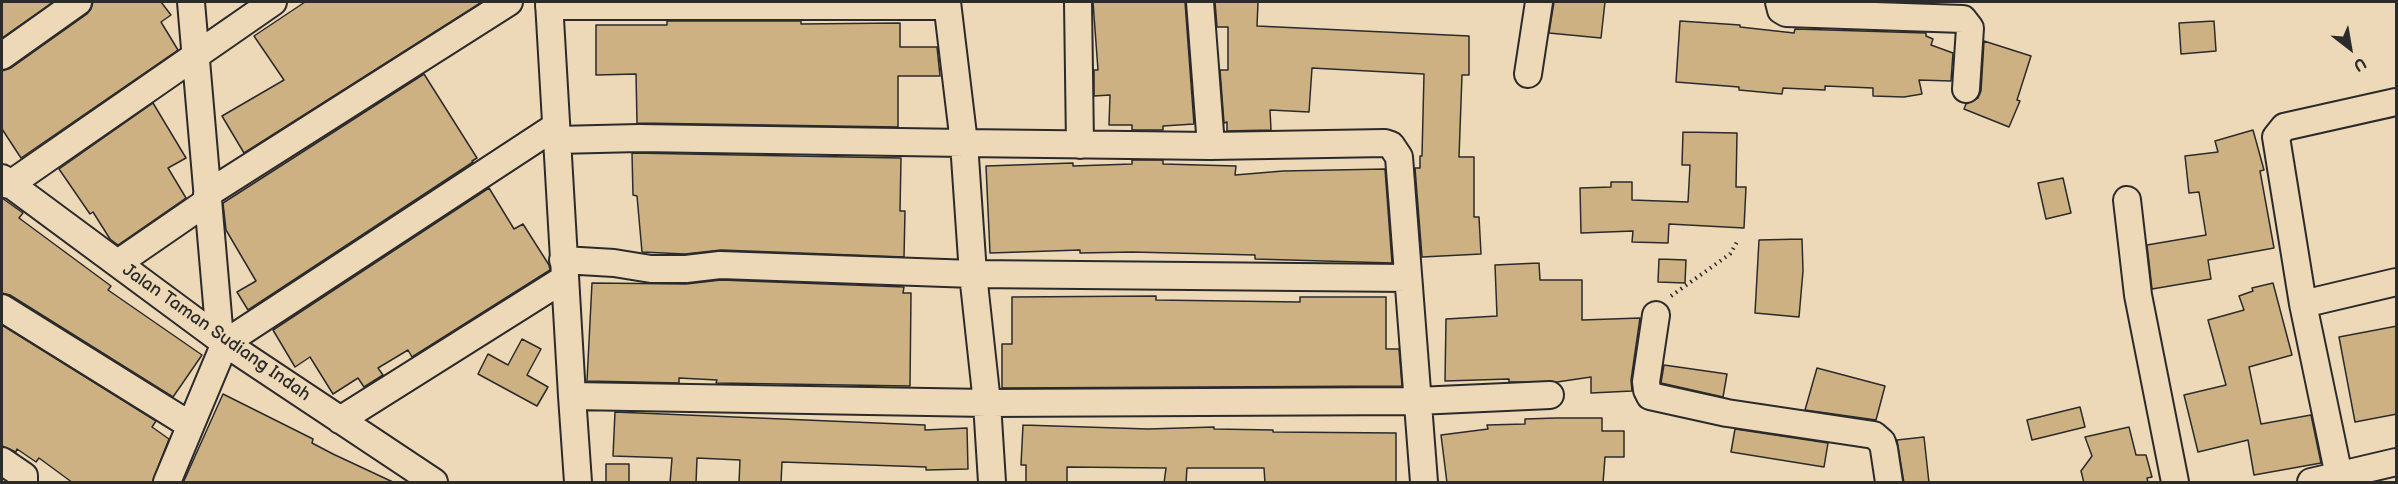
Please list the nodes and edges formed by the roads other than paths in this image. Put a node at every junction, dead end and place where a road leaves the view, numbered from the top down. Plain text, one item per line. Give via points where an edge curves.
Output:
1 (78, 2) edge
2 (191, 2) edge
3 (273, 2) edge
4 (509, 2) edge
5 (1078, 2) edge
6 (1200, 2) edge
7 (1539, 2) edge
8 (1779, 2) edge
9 (549, 4) edge
10 (947, 4) edge
11 (194, 55) junction
12 (2, 56) edge
13 (1528, 74) dead end
14 (1966, 89) dead end
15 (2397, 102) edge
16 (556, 133) junction
17 (964, 143) junction
18 (1080, 145) junction
19 (1211, 146) junction
20 (5, 182) edge
21 (208, 198) junction
22 (2127, 200) dead end
23 (118, 264) junction
24 (564, 270) junction
25 (973, 274) junction
26 (1407, 278) junction
27 (2397, 282) edge
28 (2303, 304) junction
29 (2, 308) edge
30 (1656, 315) road end
31 (223, 341) junction
32 (1550, 395) dead end
33 (573, 396) junction
34 (1417, 401) junction
35 (987, 403) junction
36 (340, 420) junction
37 (190, 425) junction
38 (2, 461) edge
39 (2397, 462) edge
40 (2339, 476) junction
41 (28, 480) edge
42 (167, 483) edge
43 (434, 483) edge
44 (578, 483) edge
45 (992, 483) edge
46 (1424, 483) edge
47 (1889, 483) edge
48 (2175, 483) edge
49 (2311, 483) edge

1 - 12 street
2 - 11 street
3 - 11 street
4 - 21 street
5 - 18 street
6 - 19 street
7 - 13 street
8 - 14 street via 1786,13 1963,19 1970,28
9 - 10 street
9 - 16 street
10 - 17 street
11 - 20 street
11 - 21 street
15 - 28 street via 2284,127 2276,137
16 - 17 street
16 - 24 street
16 - 31 street
17 - 18 street
17 - 25 street
18 - 19 street
19 - 26 street via 1385,142 1391,145 1399,157
20 - 23 street, Jalan Taman Sudiang Indah
21 - 23 street
21 - 31 street
22 - 48 street via 2138,295
23 - 31 street, Jalan Taman Sudiang Indah
24 - 25 street via 614,263 651,269 720,265
24 - 33 street
24 - 36 street
25 - 26 street
25 - 35 street
26 - 34 street
27 - 28 street
28 - 40 street
29 - 37 street
30 - 47 street via 1646,382 1650,396 1727,413 1874,435 1882,442
31 - 36 street, Jalan Taman Sudiang Indah
31 - 37 street
32 - 34 street
33 - 35 street
33 - 44 street
34 - 35 street
34 - 46 street
35 - 45 street
36 - 43 street, Jalan Taman Sudiang Indah
37 - 42 street
38 - 41 street
39 - 40 street
40 - 49 street

